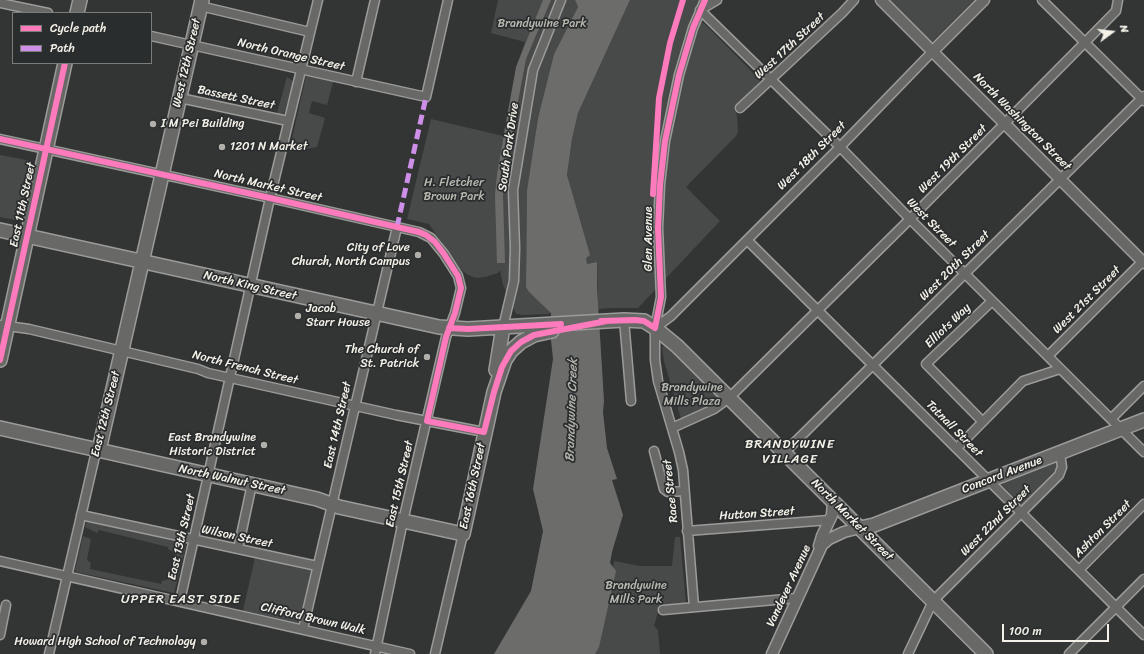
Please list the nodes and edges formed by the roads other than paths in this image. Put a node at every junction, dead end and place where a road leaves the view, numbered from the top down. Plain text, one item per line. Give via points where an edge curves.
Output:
1 (80, 0) edge
2 (318, 0) edge
3 (375, 0) edge
4 (448, 0) edge
5 (561, 0) edge
6 (705, 0) edge
7 (717, 0) edge
8 (854, 0) edge
9 (881, 0) edge
10 (984, 0) edge
11 (1042, 0) edge
12 (1118, 0) edge
13 (0, 3) edge
14 (201, 3) edge
15 (700, 10) junction
16 (43, 12) edge
17 (77, 12) edge
18 (310, 32) junction
19 (152, 36) edge
20 (1084, 43) junction
21 (191, 45) junction
22 (932, 52) junction
23 (65, 64) edge
24 (301, 70) junction
25 (771, 81) junction
26 (356, 82) junction
27 (180, 98) junction
28 (1143, 98) edge
29 (740, 108) dead end
30 (288, 121) junction
31 (1004, 124) junction
32 (0, 138) edge
33 (840, 147) junction
34 (46, 148) junction
35 (162, 174) junction
36 (1060, 180) junction
37 (270, 198) junction
38 (910, 219) junction
39 (397, 227) junction
40 (0, 230) edge
41 (27, 236) junction
42 (746, 240) junction
43 (142, 261) junction
44 (1144, 262) edge
45 (964, 273) junction
46 (251, 286) junction
47 (992, 301) junction
48 (818, 310) junction
49 (376, 314) junction
50 (614, 321) junction
51 (4, 326) edge
52 (502, 327) junction
53 (449, 328) junction
54 (655, 328) junction
55 (541, 329) junction
56 (122, 351) junction
57 (1048, 356) junction
58 (0, 360) edge
59 (873, 365) junction
60 (1060, 369) junction
61 (230, 378) junction
62 (1144, 386) edge
63 (494, 392) junction
64 (729, 398) junction
65 (631, 401) dead end
66 (355, 406) junction
67 (1111, 419) junction
68 (427, 420) junction
69 (1144, 420) edge
70 (982, 421) junction
71 (0, 428) edge
72 (672, 428) junction
73 (1121, 429) junction
74 (484, 432) junction
75 (957, 448) junction
76 (99, 450) junction
77 (654, 451) dead end
78 (1144, 452) edge
79 (784, 453) junction
80 (1060, 453) junction
81 (208, 475) junction
82 (989, 480) junction
83 (252, 484) junction
84 (684, 491) junction
85 (833, 501) junction
86 (332, 504) junction
87 (1144, 504) edge
88 (1021, 513) junction
89 (81, 515) junction
90 (829, 520) junction
91 (403, 521) junction
92 (860, 528) junction
93 (687, 531) junction
94 (463, 534) junction
95 (193, 540) junction
96 (238, 549) junction
97 (818, 551) junction
98 (0, 561) edge
99 (317, 566) junction
100 (1079, 570) junction
101 (67, 576) junction
102 (1144, 579) edge
103 (797, 598) junction
104 (180, 601) junction
105 (933, 601) junction
106 (6, 605) dead end
107 (694, 607) junction
108 (1116, 607) junction
109 (663, 610) dead end
110 (303, 629) junction
111 (0, 635) edge
112 (1144, 635) edge
113 (376, 650) edge
114 (50, 654) edge
115 (410, 654) edge
116 (435, 654) edge
117 (772, 654) edge
118 (908, 654) edge
119 (985, 654) edge
120 (1069, 654) edge

1 - 17 main road
2 - 18 street, East 13th Street
3 - 26 street
4 - 26 street, North Orange Street via 426,97
5 - 52 street, South Park Drive via 533,70 513,190 514,281
6 - 15 street, Glen Avenue
7 - 15 street
8 - 25 street, West 17th Street
9 - 22 street, North Washington Street
10 - 22 street, West 18th Street
11 - 20 street
12 - 20 street, West 19th Street via 1116,12
13 - 16 street
14 - 18 street
14 - 21 main road, West 12th Street
15 - 25 street, West Street
15 - 54 street, Glen Avenue via 679,75 665,141 658,228 662,297
18 - 24 street, East 13th Street
19 - 21 street, North Orange Street
20 - 28 street
20 - 31 street, West 19th Street
21 - 24 street, North Orange Street
21 - 27 main road, West 12th Street
22 - 31 street, North Washington Street
22 - 33 street, West 18th Street
23 - 34 main road, East 11th Street
24 - 26 street, North Orange Street
24 - 30 street, East 13th Street
25 - 29 street, West 17th Street
25 - 33 street, West Street
27 - 30 street, Bassett Street
27 - 35 main road, West 12th Street
28 - 36 street, West 20th Street
30 - 37 street, East 13th Street
31 - 36 street, North Washington Street
31 - 38 street, West 19th Street
32 - 34 street, North Market Street
33 - 38 street, West Street
33 - 42 street, West 18th Street
34 - 35 street, North Market Street
34 - 41 main road, East 11th Street
35 - 37 street, North Market Street
35 - 43 main road, East 12th Street
36 - 44 street, North Washington Street
36 - 45 street, West 20th Street
37 - 39 street, North Market Street
37 - 46 street, East 13th Street
38 - 45 street, West Street
38 - 48 street, West 19th Street
39 - 49 street, East 14th Street
39 - 53 street, North Market Street via 419,232 431,238 458,276 461,288
40 - 41 main road, North King Street
41 - 43 main road, North King Street
41 - 51 main road, East 11th Street
42 - 48 street, Tatnall Street
42 - 54 street, West 18th Street via 671,316
43 - 46 main road, North King Street
43 - 56 main road, East 12th Street
44 - 57 street, West 21st Street
45 - 47 street, West Street
45 - 59 street, West 20th Street
46 - 49 main road, North King Street
46 - 61 street, East 13th Street
47 - 57 street, West Street
47 - 70 street, Elliots Way via 926,364
48 - 59 street, Tatnall Street
48 - 64 street, West 19th Street
49 - 53 main road, North King Street
49 - 66 street, East 14th Street
50 - 54 main road, North Market Street via 644,321
50 - 55 main road, North Market Street
50 - 65 street
51 - 56 street, North French Street via 29,329
51 - 58 main road, East 11th Street
52 - 53 main road, North King Street via 468,330
52 - 55 main road, North Market Street
52 - 63 main road
53 - 68 street, East 15th Street
54 - 64 main road, North Market Street via 677,346
54 - 72 street, Race Street via 658,381
55 - 63 main road, East 16th Street via 511,351 502,367
56 - 61 street, North French Street
56 - 76 main road, East 12th Street
57 - 60 street, West Street
59 - 75 street, Tatnall Street
59 - 79 street, West 20th Street
60 - 67 street, West Street
60 - 70 street via 1023,381
61 - 66 street, North French Street
61 - 81 street, East 13th Street
62 - 67 street
63 - 74 main road, East 16th Street
64 - 72 street, West 19th Street via 714,409
64 - 79 main road, North Market Street
66 - 68 street, North French Street
66 - 86 street, East 14th Street
67 - 73 street, West Street
68 - 74 street, North French Street
68 - 91 street, East 15th Street
69 - 73 main road, Concord Avenue
70 - 75 street
71 - 76 main road, North Walnut Street
72 - 84 street, Race Street via 681,458
73 - 78 street, West Street
73 - 80 main road, Concord Avenue
74 - 94 main road, East 16th Street
75 - 82 street, Tatnall Street
76 - 81 main road, North Walnut Street
76 - 89 street, East 12th Street via 95,456
77 - 84 street via 664,489 668,492
79 - 85 main road, North Market Street
80 - 82 main road, Concord Avenue
80 - 88 street, West 22nd Street via 1062,467 1059,475
81 - 83 main road, North Walnut Street
81 - 95 street, East 13th Street
82 - 88 street, Tatnall Street
82 - 92 main road, Concord Avenue via 874,525
83 - 86 main road, North Walnut Street
83 - 96 street
84 - 93 street, Race Street
85 - 90 street via 833,512
85 - 92 main road, North Market Street
86 - 91 main road, North Walnut Street
86 - 99 street, East 14th Street
87 - 100 street, Ashton Street
88 - 100 street, Tatnall Street
88 - 105 street, West 22nd Street
89 - 95 street, Wilson Street
89 - 101 street, East 12th Street
90 - 93 street, Hutton Street
90 - 97 street
91 - 94 main road, North Walnut Street
91 - 113 street, East 15th Street
92 - 97 street, Vandever Avenue via 829,538
92 - 105 main road, North Market Street
93 - 107 street, Race Street
94 - 116 street, East 16th Street
95 - 96 street, Wilson Street
95 - 104 street, East 13th Street
96 - 99 street, Wilson Street
97 - 103 street, Vandever Avenue
98 - 101 street, Clifford Brown Walk
99 - 110 street, East 14th Street
100 - 108 street, Tatnall Street
101 - 104 street, Clifford Brown Walk
101 - 114 street, East 12th Street
102 - 108 street
103 - 107 street
103 - 117 street, Vandever Avenue
104 - 110 street, Clifford Brown Walk
105 - 118 street, West 22nd Street
105 - 119 main road, North Market Street
106 - 111 street
107 - 109 street
108 - 112 street, Tatnall Street
108 - 120 street
110 - 113 street, Clifford Brown Walk
113 - 115 street, Clifford Brown Walk

